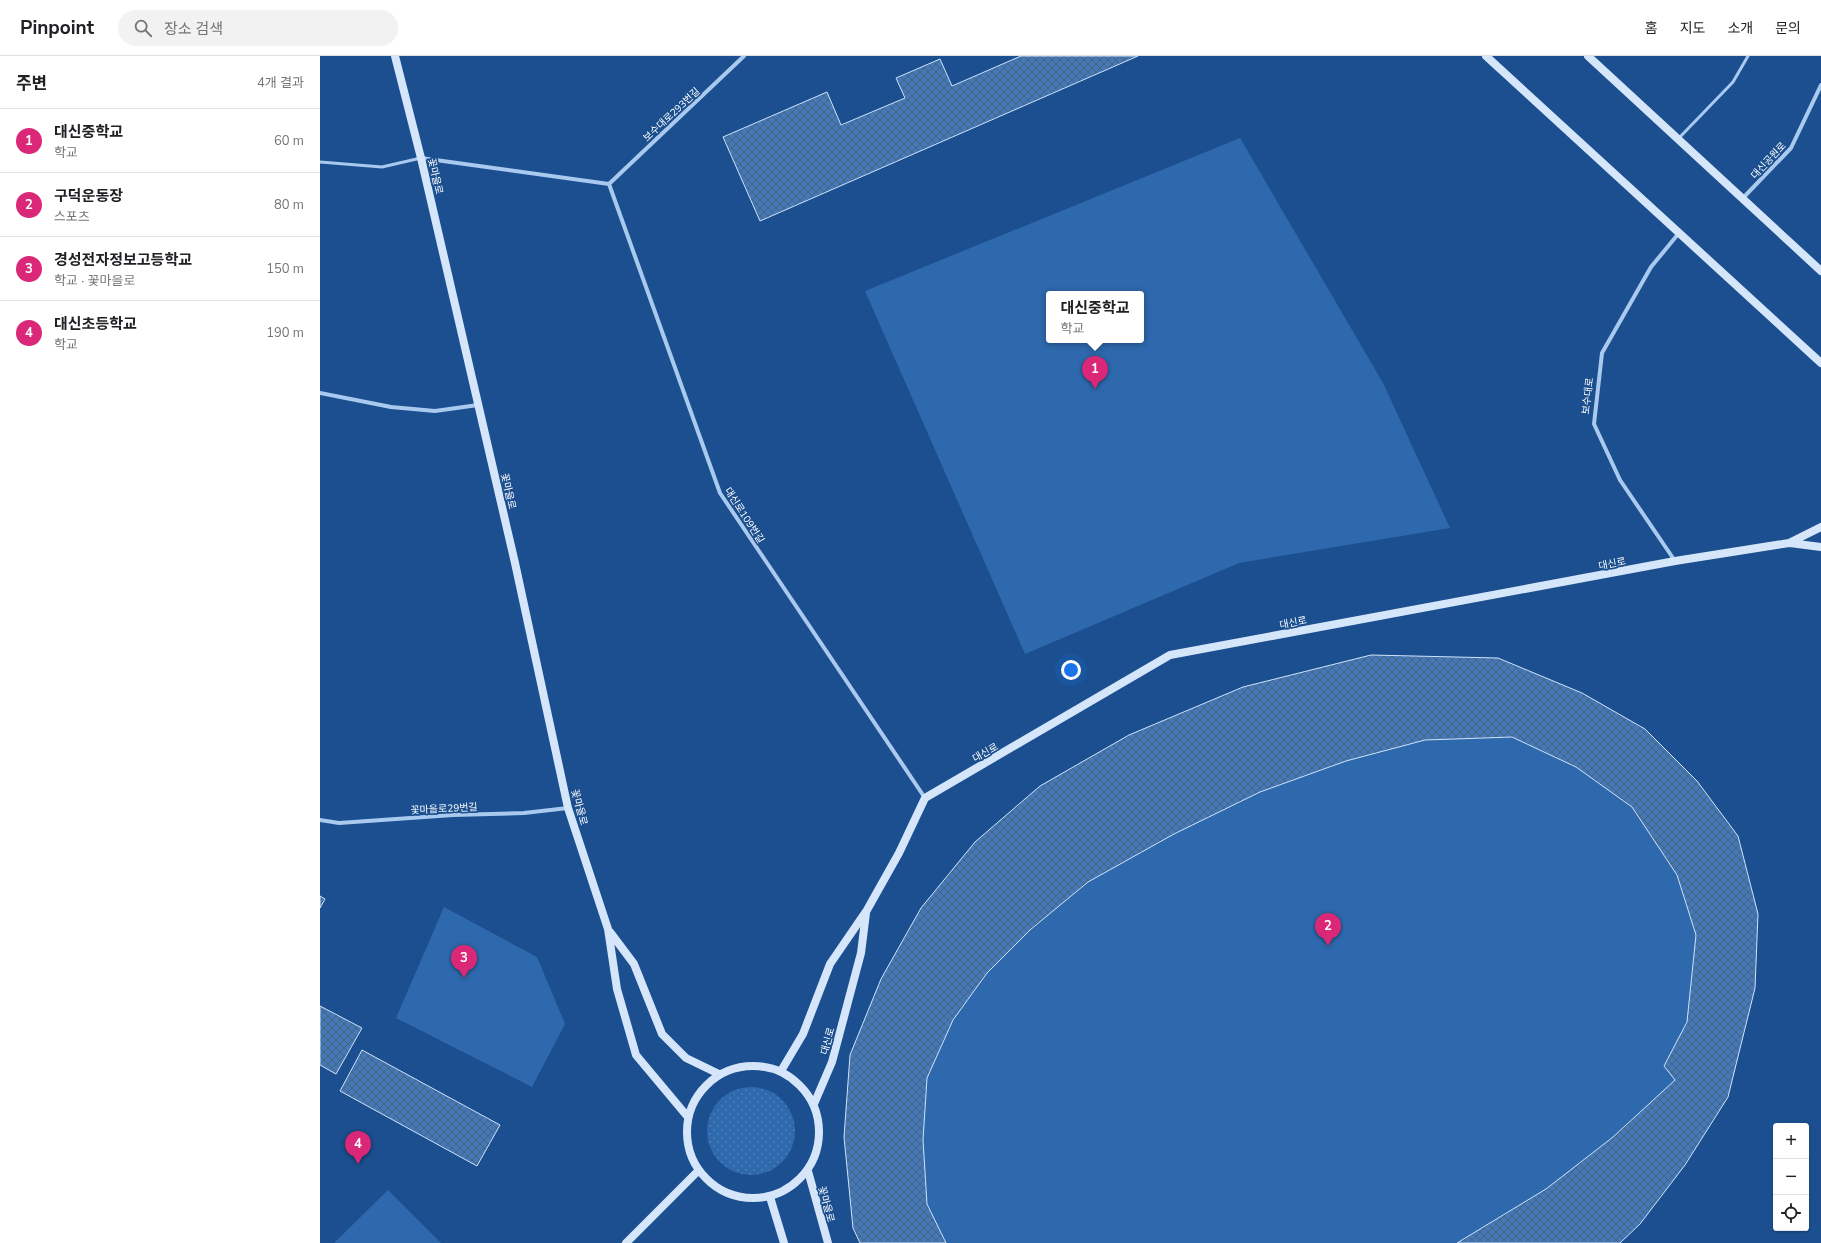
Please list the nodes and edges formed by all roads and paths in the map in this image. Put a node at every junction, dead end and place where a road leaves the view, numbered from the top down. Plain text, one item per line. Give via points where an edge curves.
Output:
1 (395, 56) edge
2 (744, 56) edge
3 (1486, 56) edge
4 (1588, 56) edge
5 (1748, 56) edge
6 (1821, 85) edge
7 (1679, 138) junction
8 (421, 158) junction
9 (320, 162) edge
10 (609, 184) junction
11 (1742, 199) junction
12 (1679, 233) junction
13 (1821, 271) edge
14 (1821, 363) edge
15 (320, 393) edge
16 (478, 405) junction
17 (1821, 527) edge
18 (1789, 543) junction
19 (1821, 546) edge
20 (1675, 561) junction
21 (926, 798) junction
22 (568, 808) junction
23 (320, 820) edge
24 (867, 910) junction
25 (608, 929) junction
26 (781, 1071) junction
27 (719, 1074) junction
28 (814, 1104) junction
29 (687, 1116) junction
30 (698, 1171) junction
31 (808, 1171) junction
32 (770, 1197) junction
33 (626, 1243) edge
34 (784, 1243) edge
35 (828, 1243) edge

1 - 8 main road, 꽃마을로
2 - 10 street, 보수대로293번길
3 - 12 main road
4 - 7 main road
5 - 7 lane via 1733,82
6 - 11 street, 대신공원로 via 1791,148
7 - 11 main road
8 - 9 lane via 382,167
8 - 10 street
8 - 16 main road, 꽃마을로
10 - 21 street, 대신로109번길 via 720,493
11 - 13 main road
12 - 14 main road
12 - 20 street, 보수대로 via 1651,266 1602,353 1594,424 1620,480
15 - 16 street via 391,407 435,411
16 - 22 main road, 꽃마을로
17 - 18 main road, 대신로
18 - 19 main road
18 - 20 main road, 대신로
20 - 21 main road, 대신로 via 1170,655
21 - 24 main road, 대신로
22 - 23 street, 꽃마을로29번길 via 524,813 339,823
22 - 25 main road, 꽃마을로
24 - 26 main road, 대신로 via 830,964 803,1034
24 - 28 main road, 대신로 via 860,953 834,1055
25 - 27 main road, 꽃마을로 via 634,964 662,1034 686,1058
25 - 29 main road, 꽃마을로 via 617,988 636,1054
26 - 27 main road via 760,1066 739,1067
26 - 28 main road via 800,1085
27 - 29 main road via 699,1092
28 - 31 main road via 820,1127 818,1150
29 - 30 main road via 685,1135 689,1154
30 - 32 main road via 718,1190 743,1198
30 - 33 main road
31 - 32 main road via 791,1188
31 - 35 main road, 꽃마을로
32 - 34 main road

